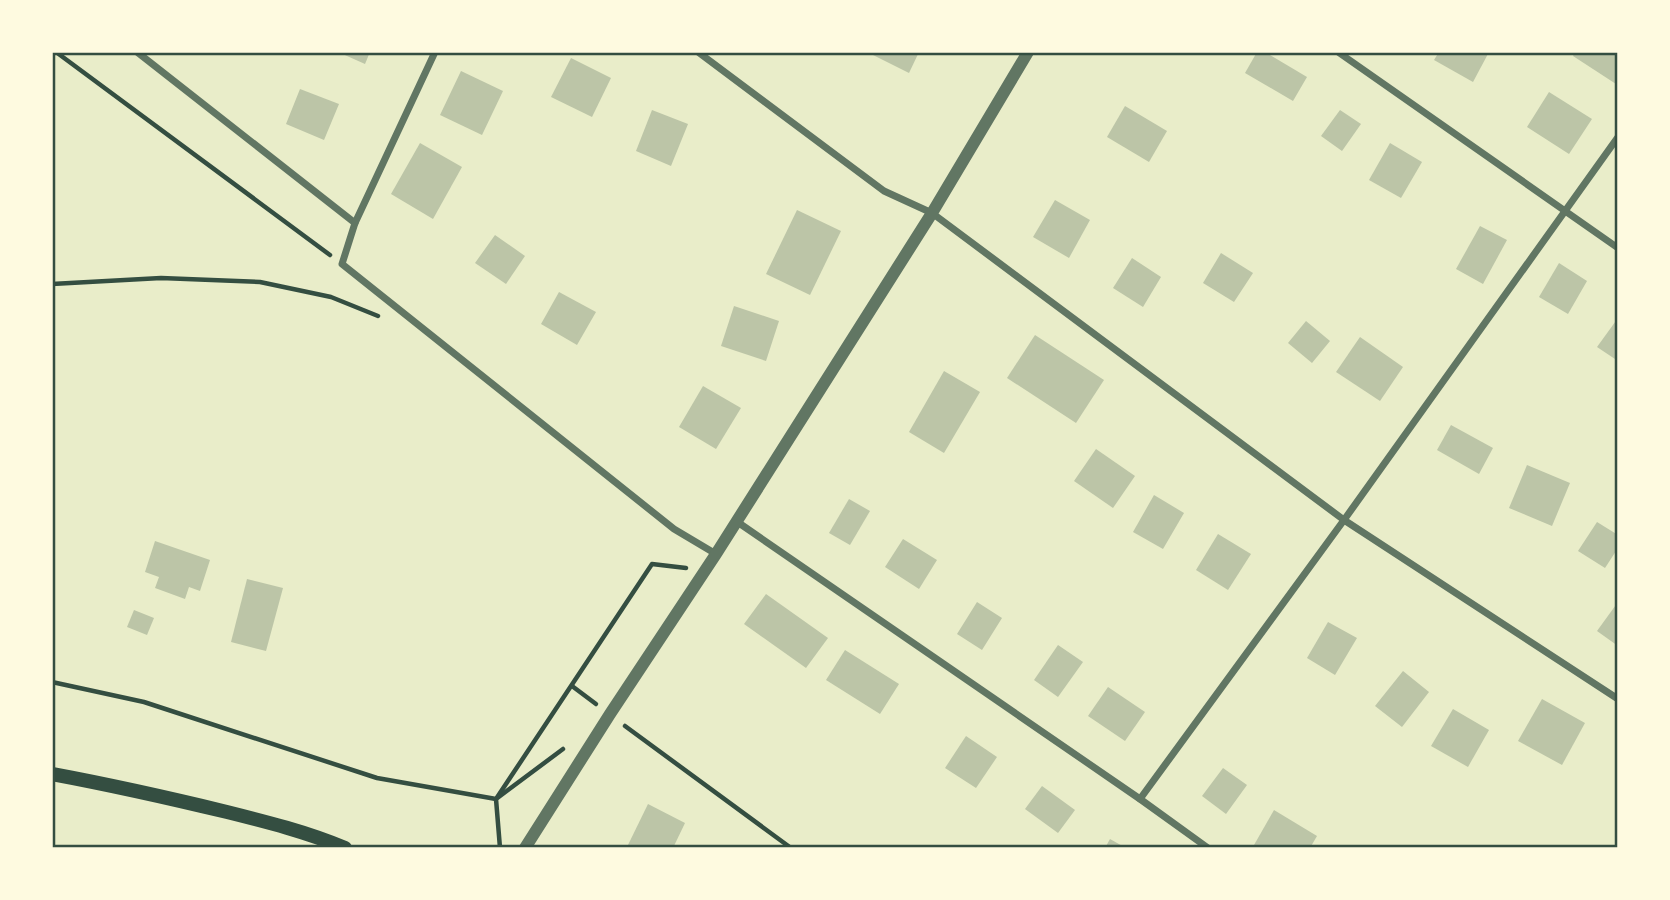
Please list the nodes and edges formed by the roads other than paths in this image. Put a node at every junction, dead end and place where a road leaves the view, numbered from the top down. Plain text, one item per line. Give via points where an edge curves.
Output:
1 (137, 52) edge
2 (435, 52) edge
3 (698, 52) edge
4 (1028, 52) edge
5 (1338, 52) edge
6 (1618, 137) edge
7 (1565, 212) junction
8 (932, 213) junction
9 (355, 223) junction
10 (1618, 248) edge
11 (1345, 520) junction
12 (736, 521) junction
13 (716, 554) junction
14 (1618, 699) edge
15 (52, 774) edge
16 (1140, 799) junction
17 (345, 848) edge
18 (525, 848) edge
19 (1208, 848) edge

1 - 9 street
2 - 9 street
3 - 8 street via 884,191
4 - 8 street
5 - 7 street
6 - 7 street
7 - 10 street
7 - 11 street
8 - 11 street
8 - 12 street
9 - 13 street via 342,264 674,529
11 - 14 street
11 - 16 street
12 - 13 street
12 - 16 street
13 - 18 street
15 - 17 main road via 265,822
16 - 19 street

